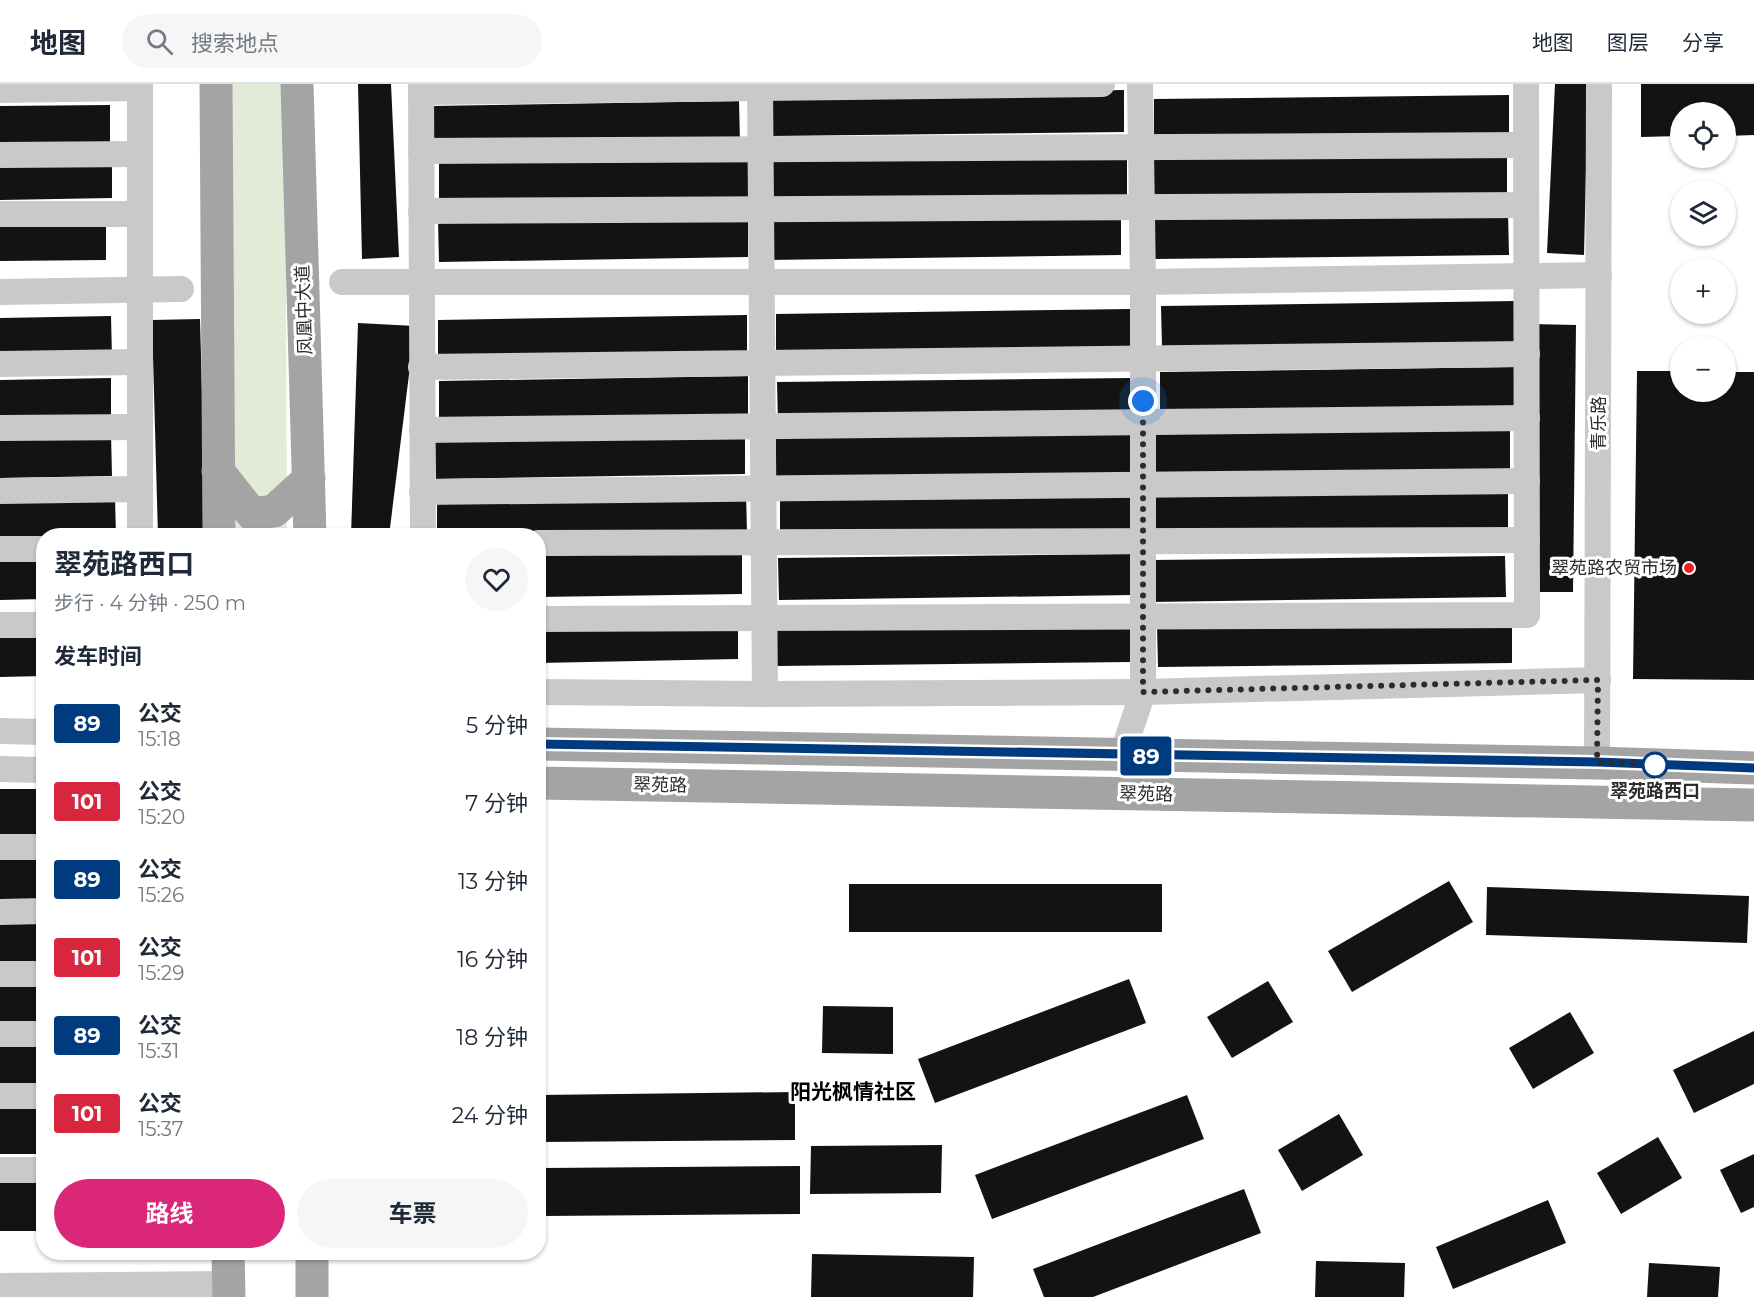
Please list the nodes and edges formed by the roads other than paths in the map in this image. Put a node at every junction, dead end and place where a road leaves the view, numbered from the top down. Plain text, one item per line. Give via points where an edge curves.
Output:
1 (216, 84) edge
2 (297, 84) edge
3 (1102, 84) edge
4 (1140, 84) edge
5 (1526, 84) edge
6 (1599, 84) edge
7 (140, 86) edge
8 (760, 86) edge
9 (421, 88) edge
10 (0, 90) edge
11 (1526, 145) junction
12 (1141, 147) junction
13 (760, 149) junction
14 (421, 151) junction
15 (140, 154) junction
16 (0, 155) edge
17 (1526, 205) junction
18 (1142, 207) junction
19 (761, 209) junction
20 (421, 211) junction
21 (0, 214) edge
22 (140, 214) junction
23 (1599, 275) junction
24 (1526, 276) junction
25 (763, 281) junction
26 (342, 282) dead end
27 (421, 282) junction
28 (1143, 282) junction
29 (181, 289) dead end
30 (140, 290) junction
31 (0, 292) edge
32 (1527, 354) junction
33 (1143, 358) junction
34 (140, 362) junction
35 (763, 363) junction
36 (0, 364) edge
37 (421, 367) junction
38 (1527, 418) junction
39 (1143, 422) junction
40 (764, 426) junction
41 (140, 427) junction
42 (0, 428) edge
43 (422, 430) junction
44 (218, 471) junction
45 (309, 479) junction
46 (1527, 481) junction
47 (1143, 485) junction
48 (140, 489) junction
49 (764, 489) junction
50 (0, 491) edge
51 (422, 492) junction
52 (140, 528) edge
53 (219, 528) edge
54 (310, 528) edge
55 (423, 528) edge
56 (1527, 540) junction
57 (1143, 541) junction
58 (764, 542) junction
59 (546, 543) edge
60 (0, 549) edge
61 (36, 549) edge
62 (1143, 617) junction
63 (764, 618) junction
64 (546, 619) edge
65 (0, 625) edge
66 (36, 625) edge
67 (1598, 680) junction
68 (546, 692) edge
69 (1143, 692) junction
70 (765, 694) junction
71 (0, 731) edge
72 (36, 732) edge
73 (546, 744) edge
74 (1122, 755) junction
75 (1597, 762) junction
76 (1754, 768) edge
77 (0, 769) edge
78 (36, 770) edge
79 (546, 783) edge
80 (1754, 805) edge
81 (0, 847) edge
82 (36, 847) edge
83 (36, 911) edge
84 (0, 912) edge
85 (0, 974) edge
86 (36, 974) edge
87 (0, 1034) edge
88 (36, 1034) edge
89 (0, 1096) edge
90 (36, 1096) edge
91 (0, 1170) edge
92 (36, 1170) edge
93 (312, 1260) edge
94 (229, 1278) edge
95 (0, 1286) edge
96 (312, 1297) edge

1 - 44 main road
2 - 45 main road, 凤凰中大道
3 - 8 street
4 - 12 street
5 - 11 street
6 - 23 street, 青乐路
7 - 10 street
7 - 15 street
8 - 9 street
8 - 13 street
9 - 14 street
11 - 12 street
11 - 17 street
12 - 13 street
12 - 18 street
13 - 14 street
13 - 19 street
14 - 20 street
15 - 16 street
15 - 22 street
17 - 18 street
17 - 24 street
18 - 19 street
18 - 28 street
19 - 20 street
19 - 25 street
20 - 27 street
21 - 22 street
22 - 30 street
23 - 24 street
23 - 67 street, 青乐路
24 - 28 street
24 - 32 street
25 - 27 street
25 - 28 street
25 - 35 street
26 - 27 street
27 - 37 street
28 - 33 street
29 - 30 street
30 - 31 street
30 - 34 street
32 - 33 street
32 - 38 street
33 - 35 street
33 - 39 street
34 - 36 street
34 - 41 street
35 - 37 street
35 - 40 street
37 - 43 street
38 - 39 street
38 - 46 street
39 - 40 street
39 - 47 street
40 - 43 street
40 - 49 street
41 - 42 street
41 - 48 street
43 - 51 street
44 - 45 main road via 252,514 274,511
44 - 53 main road
45 - 54 main road, 凤凰中大道
46 - 47 street
46 - 56 street
47 - 49 street
47 - 57 street
48 - 50 street
48 - 52 street
49 - 51 street
49 - 58 street
51 - 55 street
56 - 57 street
56 - 62 street via 1527,615
57 - 58 street
57 - 62 street
58 - 59 street
58 - 63 street
60 - 61 street
62 - 63 street
62 - 69 street
63 - 64 street
63 - 70 street
65 - 66 street
67 - 69 street
67 - 75 street, 青乐路
68 - 70 street
69 - 70 street
69 - 74 street
71 - 72 street
73 - 74 main road
74 - 75 main road
75 - 76 main road
77 - 78 street
79 - 80 main road, 翠苑路
81 - 82 street
83 - 84 street
85 - 86 street
87 - 88 street
89 - 90 street
91 - 92 street
93 - 96 main road
94 - 95 street

